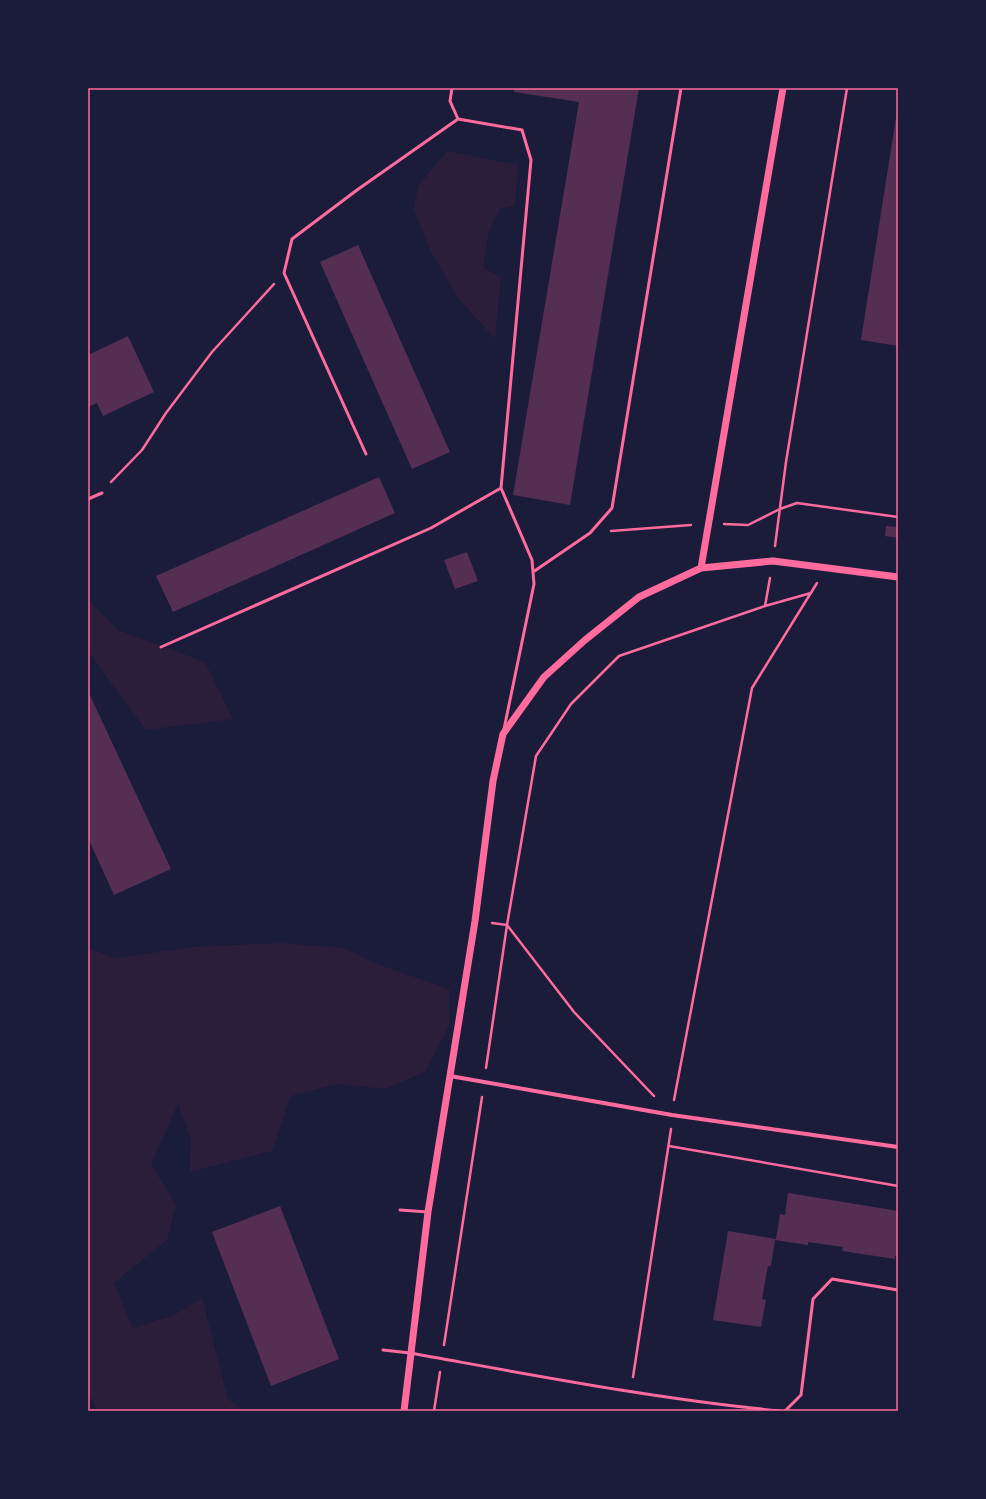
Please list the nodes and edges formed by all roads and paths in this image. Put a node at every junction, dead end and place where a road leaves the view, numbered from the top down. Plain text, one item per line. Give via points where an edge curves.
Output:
1 (452, 88) edge
2 (681, 88) edge
3 (783, 88) edge
4 (847, 88) edge
5 (458, 119) junction
6 (284, 273) junction
7 (366, 454) dead end
8 (501, 488) junction
9 (102, 493) joint
10 (88, 499) edge
11 (780, 509) junction
12 (898, 517) edge
13 (708, 523) junction
14 (590, 533) junction
15 (773, 561) junction
16 (701, 568) junction
17 (826, 568) junction
18 (533, 572) junction
19 (898, 577) edge
20 (811, 593) junction
21 (764, 606) junction
22 (161, 647) dead end
23 (503, 734) junction
24 (475, 921) junction
25 (507, 925) junction
26 (450, 1076) junction
27 (484, 1083) junction
28 (672, 1115) junction
29 (669, 1146) junction
30 (898, 1147) edge
31 (898, 1186) edge
32 (400, 1210) dead end
33 (428, 1212) junction
34 (898, 1290) edge
35 (383, 1350) dead end
36 (410, 1353) junction
37 (442, 1358) junction
38 (630, 1392) junction
39 (404, 1411) edge
40 (434, 1411) edge
41 (780, 1411) edge
42 (785, 1411) edge

1 - 5 lane via 450,101
2 - 14 lane via 612,508
3 - 13 street
4 - 11 path
5 - 6 lane via 292,239
5 - 8 lane via 522,130 531,160
6 - 7 lane
6 - 9 path via 212,352 142,450
8 - 18 lane via 532,560
8 - 22 lane via 431,528
9 - 10 lane
11 - 12 path via 797,503
11 - 13 path via 748,525
11 - 15 path
13 - 14 path
13 - 16 street
14 - 18 lane
15 - 16 street
15 - 17 street
15 - 21 path
16 - 23 street via 638,597 585,640 544,676
17 - 19 street
17 - 20 path
18 - 23 lane via 534,584
20 - 21 path
20 - 28 path via 752,688
21 - 25 path via 619,656 571,704 536,756
23 - 24 street via 493,781
24 - 25 path
24 - 26 street
25 - 27 path
25 - 28 path via 574,1012
26 - 27 street
26 - 33 street
27 - 28 street
27 - 37 path
28 - 29 path
28 - 30 street
29 - 31 path
29 - 38 path
32 - 33 lane
33 - 36 street
34 - 42 lane via 832,1279 813,1299 801,1395
35 - 36 lane
36 - 37 lane
36 - 39 street
37 - 38 lane
37 - 40 path
38 - 41 lane

